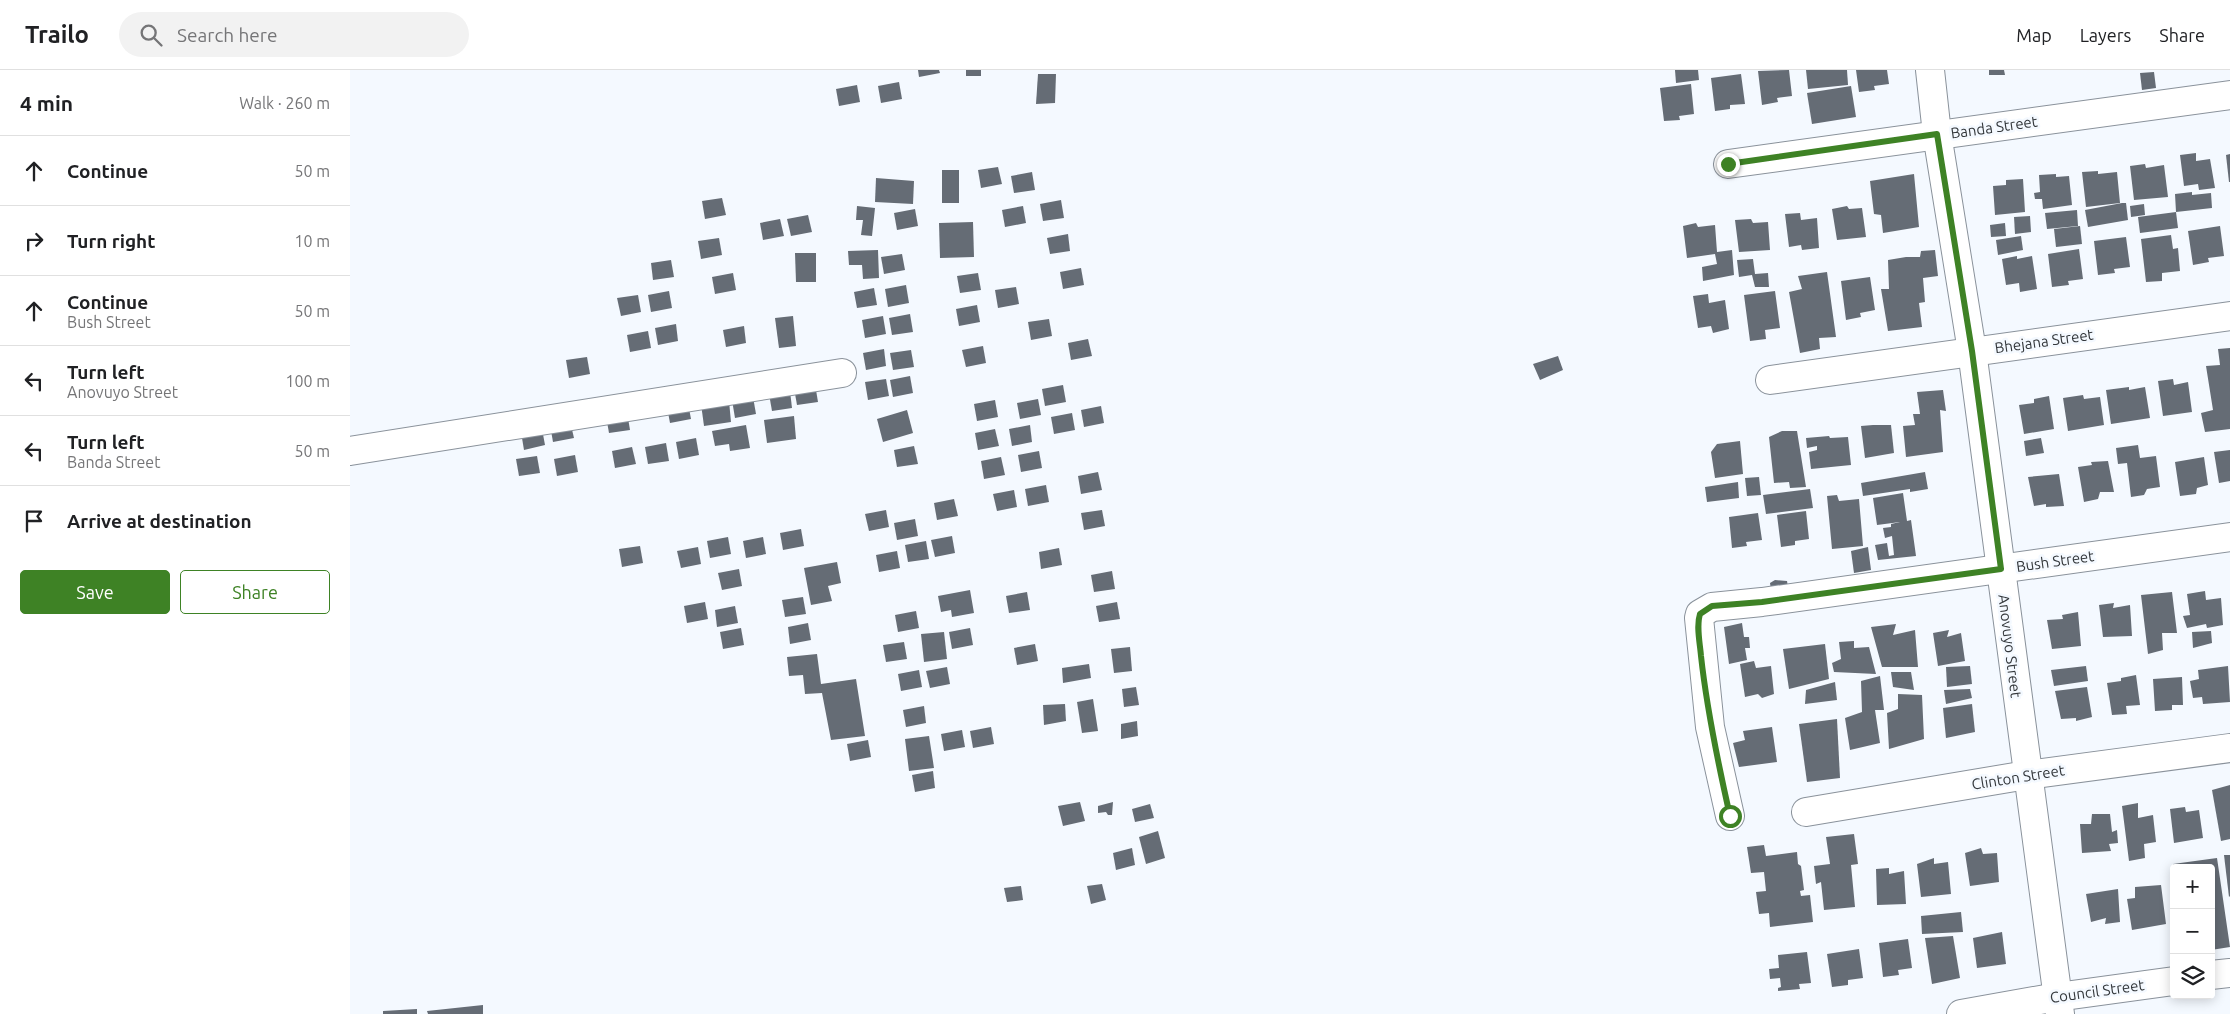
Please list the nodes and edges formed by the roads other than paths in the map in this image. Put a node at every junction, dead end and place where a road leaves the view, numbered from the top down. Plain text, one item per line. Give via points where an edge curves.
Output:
1 (1930, 70) edge
2 (2230, 95) edge
3 (1937, 134) junction
4 (1728, 164) dead end
5 (2230, 316) edge
6 (1972, 351) junction
7 (842, 373) dead end
8 (1770, 380) dead end
9 (350, 451) edge
10 (2230, 537) edge
11 (2001, 569) junction
12 (2230, 748) edge
13 (2027, 774) junction
14 (1806, 812) dead end
15 (1730, 816) dead end
16 (2230, 973) edge
17 (2215, 975) edge
18 (2170, 982) edge
19 (2059, 1005) edge
20 (1961, 1014) edge

1 - 3 street, Anovuyo Street
2 - 3 street, Banda Street
3 - 4 street, Banda Street
3 - 6 street, Anovuyo Street
5 - 6 street, Bhejana Street
6 - 8 street, Bhejana Street
6 - 11 street, Anovuyo Street
7 - 9 street
10 - 11 street, Bush Street
11 - 13 street, Anovuyo Street
11 - 15 street, Bush Street via 1712,606 1700,614 1710,727
12 - 13 street, Clinton Street
13 - 14 street, Clinton Street
13 - 19 street, Anovuyo Street
16 - 17 street
18 - 19 street, Council Street
19 - 20 street, Council Street

